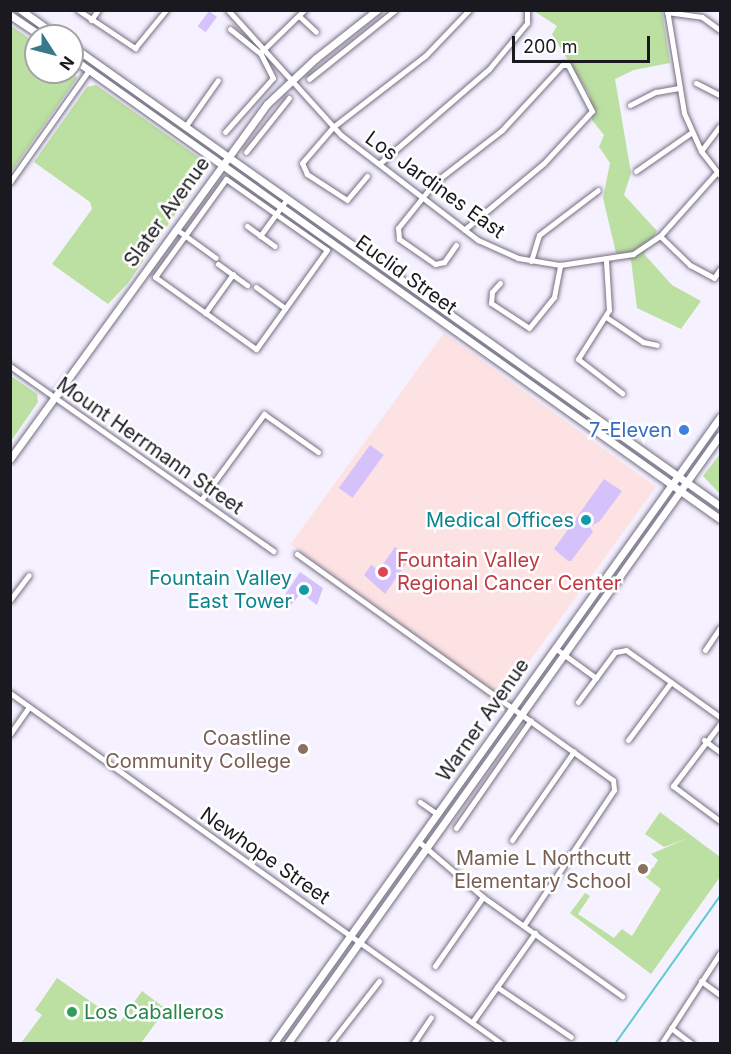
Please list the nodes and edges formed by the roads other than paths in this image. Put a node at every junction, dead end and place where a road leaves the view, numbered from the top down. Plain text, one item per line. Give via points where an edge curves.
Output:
1 (21, 10) edge
2 (78, 10) edge
3 (98, 10) edge
4 (166, 10) edge
5 (228, 10) edge
6 (304, 10) edge
7 (377, 10) edge
8 (395, 10) edge
9 (469, 10) edge
10 (667, 11) edge
11 (528, 12) edge
12 (10, 15) edge
13 (299, 16) junction
14 (370, 17) junction
15 (92, 20) junction
16 (24, 24) edge
17 (40, 24) edge
18 (377, 26) junction
19 (230, 29) dead end
20 (720, 30) edge
21 (316, 32) dead end
22 (266, 48) junction
23 (260, 53) junction
24 (84, 55) edge
25 (84, 66) edge
26 (89, 70) junction
27 (309, 79) dead end
28 (218, 80) dead end
29 (290, 80) junction
30 (696, 83) dead end
31 (679, 88) junction
32 (720, 94) edge
33 (141, 95) junction
34 (289, 98) dead end
35 (135, 103) junction
36 (630, 105) dead end
37 (257, 116) junction
38 (266, 123) junction
39 (720, 126) edge
40 (185, 127) junction
41 (333, 127) junction
42 (225, 132) dead end
43 (692, 132) junction
44 (701, 151) junction
45 (246, 152) dead end
46 (227, 157) junction
47 (222, 164) junction
48 (379, 164) junction
49 (636, 171) dead end
50 (719, 174) edge
51 (367, 177) dead end
52 (10, 183) edge
53 (598, 190) dead end
54 (421, 197) junction
55 (287, 199) junction
56 (281, 206) junction
57 (276, 213) junction
58 (247, 226) dead end
59 (176, 229) junction
60 (464, 230) junction
61 (184, 235) junction
62 (260, 236) junction
63 (660, 236) junction
64 (347, 241) junction
65 (456, 245) dead end
66 (275, 246) dead end
67 (341, 249) junction
68 (531, 261) junction
69 (606, 261) junction
70 (560, 265) junction
71 (720, 269) edge
72 (233, 274) junction
73 (500, 283) dead end
74 (247, 285) dead end
75 (256, 286) dead end
76 (285, 308) junction
77 (205, 313) junction
78 (606, 317) junction
79 (657, 345) dead end
80 (10, 366) edge
81 (622, 393) dead end
82 (54, 397) junction
83 (720, 417) edge
84 (720, 435) edge
85 (318, 452) dead end
86 (10, 459) edge
87 (678, 476) junction
88 (687, 483) junction
89 (672, 485) junction
90 (681, 492) junction
91 (201, 500) junction
92 (720, 506) edge
93 (720, 519) edge
94 (273, 551) dead end
95 (297, 554) dead end
96 (29, 575) dead end
97 (595, 591) junction
98 (10, 600) edge
99 (587, 621) junction
100 (720, 628) edge
101 (555, 648) junction
102 (705, 650) dead end
103 (564, 655) junction
104 (597, 678) junction
105 (670, 682) junction
106 (10, 693) edge
107 (578, 702) dead end
108 (512, 706) junction
109 (29, 707) junction
110 (522, 713) junction
111 (720, 717) edge
112 (531, 720) junction
113 (720, 724) edge
114 (10, 734) edge
115 (628, 740) dead end
116 (704, 741) junction
117 (574, 751) junction
118 (720, 752) edge
119 (420, 802) dead end
120 (437, 814) junction
121 (720, 821) edge
122 (456, 828) dead end
123 (512, 840) dead end
124 (418, 841) junction
125 (426, 849) junction
126 (483, 897) junction
127 (524, 925) junction
128 (535, 933) junction
129 (351, 934) junction
130 (360, 941) junction
131 (720, 953) edge
132 (435, 966) dead end
133 (379, 981) dead end
134 (701, 981) junction
135 (498, 987) junction
136 (720, 995) edge
137 (622, 996) dead end
138 (431, 1017) dead end
139 (473, 1021) junction
140 (671, 1028) junction
141 (571, 1037) dead end
142 (498, 1042) edge
143 (273, 1044) edge
144 (287, 1044) edge
145 (330, 1044) edge
146 (413, 1044) edge
147 (661, 1044) edge
148 (692, 1044) edge

1 - 17 main road
2 - 15 street
3 - 15 street
4 - 15 street via 135,48
5 - 22 street, Los Jardines East
6 - 13 street
7 - 14 main road, Slater Avenue
8 - 18 street
9 - 41 street via 425,56
10 - 20 street via 702,17
10 - 31 street
11 - 48 street via 489,69
12 - 16 main road
13 - 21 street
13 - 22 street
14 - 18 street
14 - 29 main road, Slater Avenue
18 - 27 street
19 - 23 street
22 - 23 street
22 - 29 street, Los Jardines East
23 - 42 street via 273,78
24 - 33 main road, Euclid Street
25 - 26 main road, Euclid Street
26 - 35 main road, Euclid Street
26 - 52 street
28 - 40 street
29 - 37 main road, Slater Avenue
29 - 41 street, Los Jardines East
30 - 32 street
31 - 36 street via 656,92
31 - 43 street
33 - 35 main road
33 - 40 main road, Euclid Street
34 - 38 street
35 - 47 main road, Euclid Street
37 - 38 street
37 - 46 main road, Slater Avenue
38 - 45 street
39 - 44 street
40 - 46 main road, Euclid Street
41 - 48 street, Los Jardines East
41 - 51 street via 301,167 347,201
43 - 44 street
43 - 49 street
44 - 50 street
46 - 47 main road, Slater Avenue
46 - 55 main road, Euclid Street
47 - 56 main road, Euclid Street
47 - 59 main road, Slater Avenue
48 - 54 street, Los Jardines East
50 - 63 street, Los Jardines East
53 - 68 street via 540,235
54 - 60 street, Los Jardines East
54 - 60 street via 518,114 562,65 568,65 593,109 544,163
54 - 65 street via 397,235 435,264 444,262
55 - 56 street
55 - 64 main road, Euclid Street
56 - 57 street
56 - 67 main road, Euclid Street
57 - 61 street via 226,179
57 - 62 street
57 - 76 street via 327,250
58 - 62 street
59 - 61 street
59 - 82 main road, Slater Avenue
60 - 68 street, Los Jardines East via 494,249
61 - 72 street
61 - 77 street via 154,277
62 - 66 street
63 - 69 street, Los Jardines East via 641,250
63 - 71 street via 690,265 714,278
64 - 67 street
64 - 87 main road, Euclid Street
67 - 89 main road, Euclid Street
68 - 70 street, Los Jardines East
69 - 70 street, Los Jardines East
69 - 78 street via 610,294
70 - 73 street via 554,297 530,328 492,303 490,296
72 - 74 street
72 - 77 street
75 - 76 street
76 - 77 street via 256,349
78 - 79 street via 643,342
78 - 81 street via 578,359
80 - 82 street, Mount Herrmann Street
82 - 86 main road, Slater Avenue
82 - 91 street, Mount Herrmann Street
83 - 87 main road, Warner Avenue
84 - 88 main road, Warner Avenue
85 - 91 street via 264,414
87 - 88 main road, Euclid Street
87 - 89 main road, Warner Avenue
88 - 90 main road, Warner Avenue
88 - 92 main road, Euclid Street
89 - 90 main road, Euclid Street
89 - 97 main road, Warner Avenue
90 - 93 main road, Euclid Street
90 - 99 main road, Warner Avenue
91 - 94 street, Mount Herrmann Street
95 - 108 street
96 - 98 street
97 - 99 main road via 597,600
97 - 101 main road, Warner Avenue
99 - 103 main road, Warner Avenue
100 - 102 street
101 - 103 street
101 - 108 main road, Warner Avenue
103 - 104 street
103 - 110 main road, Warner Avenue
104 - 105 street via 619,650
104 - 107 street
105 - 111 street
105 - 115 street
106 - 109 street, Newhope Street
108 - 110 street
108 - 120 main road, Warner Avenue
109 - 114 street
109 - 129 street, Newhope Street
110 - 112 street
110 - 125 main road, Warner Avenue
112 - 117 street
112 - 122 street, Warner Avenue
113 - 116 street
116 - 118 street
116 - 121 street via 673,786
117 - 123 street
117 - 127 street via 615,784
119 - 120 street
120 - 124 main road, Warner Avenue
124 - 125 street
124 - 129 main road, Warner Avenue
125 - 126 street
125 - 130 main road, Warner Avenue
126 - 127 street
126 - 132 street
127 - 128 street
128 - 135 street
128 - 137 street
129 - 130 street, Newhope Street
129 - 143 main road, Warner Avenue
130 - 139 street, Newhope Street
130 - 144 main road, Warner Avenue
131 - 134 street
133 - 145 street
134 - 136 street
134 - 140 street
135 - 139 street
135 - 141 street
138 - 146 street
139 - 142 street, Newhope Street
140 - 147 street
140 - 148 street

